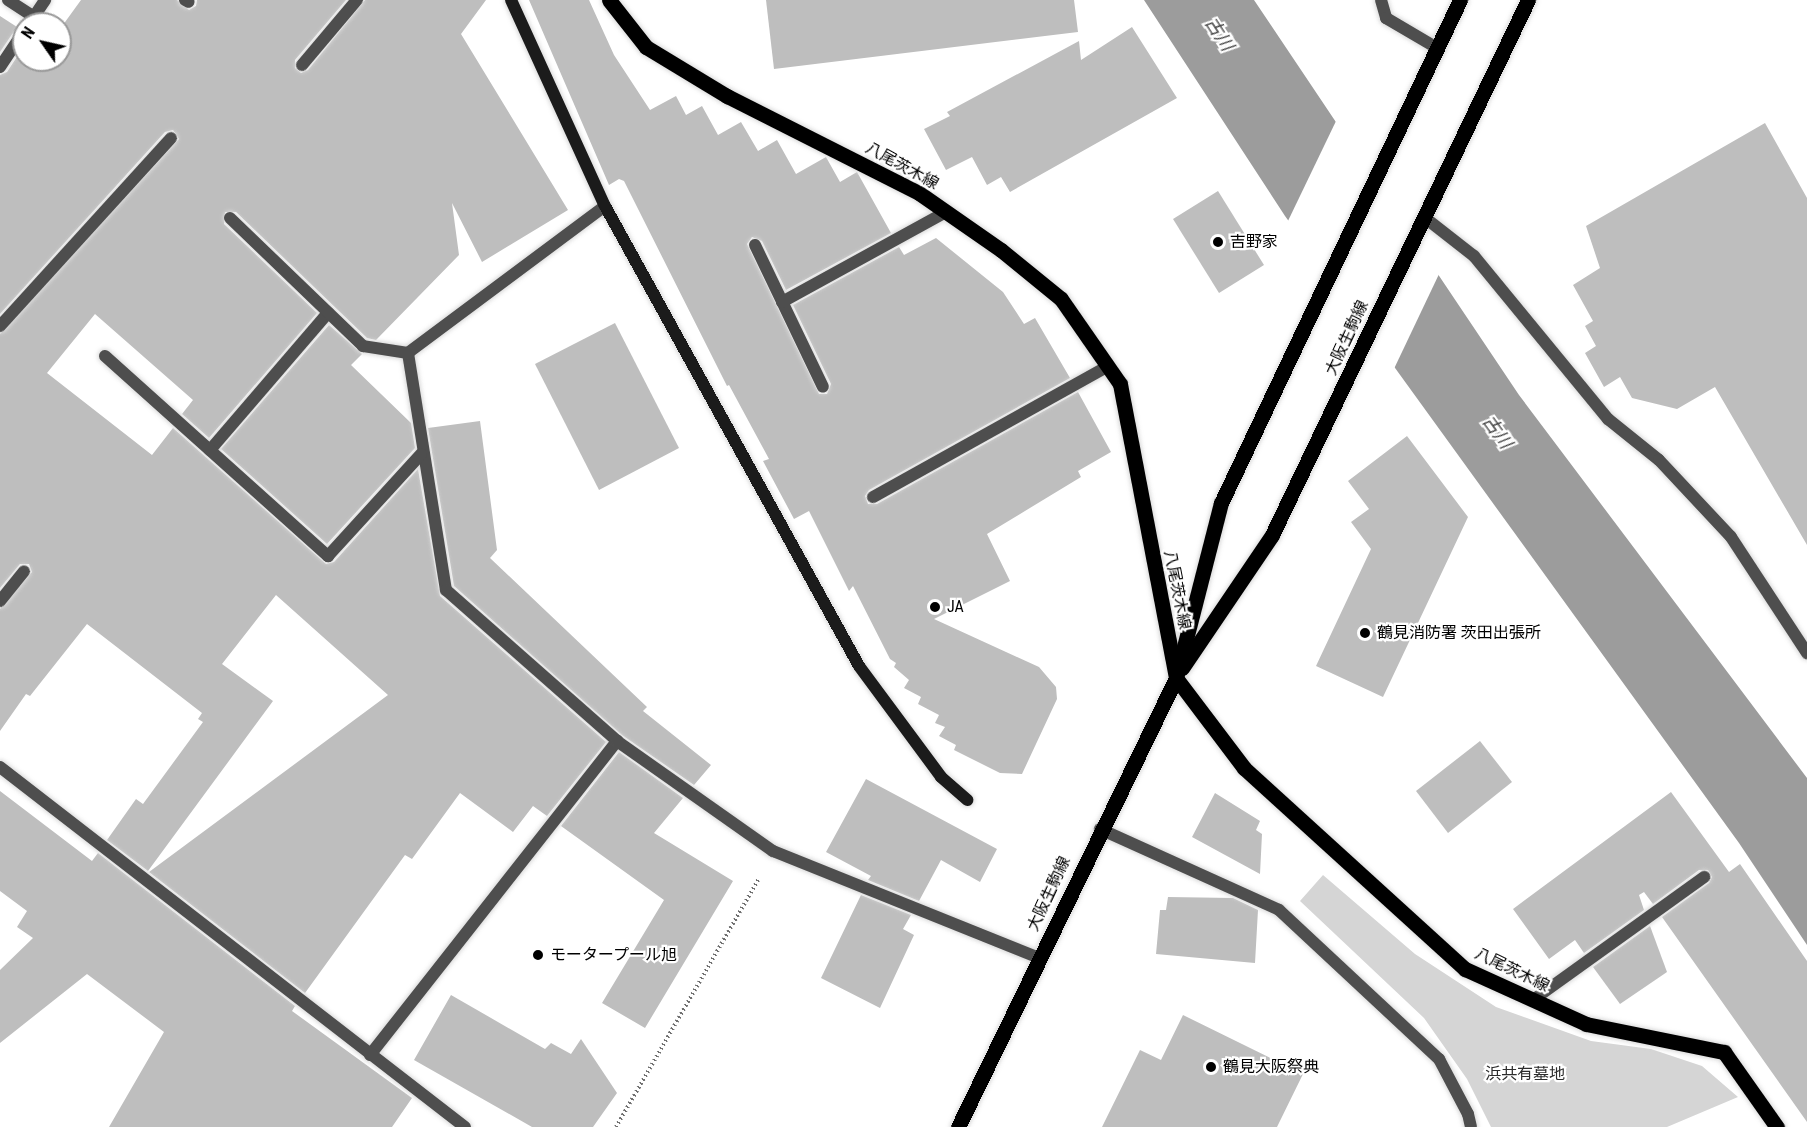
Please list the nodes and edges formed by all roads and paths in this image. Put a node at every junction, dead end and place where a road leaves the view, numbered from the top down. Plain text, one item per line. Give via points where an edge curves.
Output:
1 (8, 0) edge
2 (357, 0) edge
3 (511, 0) edge
4 (609, 0) edge
5 (1381, 0) edge
6 (1460, 0) edge
7 (1528, 0) edge
8 (21, 12) edge
9 (1437, 48) junction
10 (12, 49) edge
11 (302, 65) dead end
12 (0, 67) edge
13 (171, 138) dead end
14 (605, 206) junction
15 (946, 212) junction
16 (1424, 217) junction
17 (230, 218) dead end
18 (755, 245) dead end
19 (782, 302) junction
20 (328, 313) junction
21 (0, 326) edge
22 (408, 353) junction
23 (105, 356) dead end
24 (1108, 366) junction
25 (823, 387) dead end
26 (210, 450) junction
27 (421, 454) junction
28 (873, 497) dead end
29 (24, 571) dead end
30 (0, 601) edge
31 (1807, 653) edge
32 (1176, 678) junction
33 (617, 741) junction
34 (0, 767) edge
35 (967, 800) dead end
36 (1100, 829) junction
37 (773, 851) junction
38 (1704, 877) dead end
39 (1039, 958) junction
40 (1533, 1000) junction
41 (370, 1055) junction
42 (465, 1127) edge
43 (616, 1127) edge
44 (958, 1127) edge
45 (1471, 1127) edge
46 (1777, 1127) edge

1 - 8 street
2 - 11 street
3 - 14 street
4 - 15 main road, 八尾茨木線 via 646,47 727,96 919,193
5 - 9 street via 1386,18
6 - 9 main road, 大阪生駒線
7 - 16 main road, 大阪生駒線
9 - 32 main road, 大阪生駒線 via 1221,503
10 - 12 street
13 - 21 street
14 - 22 street
14 - 35 street via 859,666 941,777
15 - 19 street
15 - 24 main road, 八尾茨木線 via 1061,299
16 - 31 street via 1474,256 1608,419 1659,460 1731,537
16 - 32 main road, 大阪生駒線 via 1272,535
17 - 20 street
18 - 19 street
19 - 25 street
20 - 22 street via 363,346
20 - 26 street
22 - 27 street
23 - 26 street
24 - 28 street
24 - 32 main road, 八尾茨木線 via 1120,384
26 - 27 street via 328,556
27 - 33 street via 446,590
29 - 30 street
32 - 36 main road, 大阪生駒線
32 - 40 main road, 八尾茨木線 via 1244,768 1456,961
33 - 37 street
33 - 41 street
34 - 41 street
36 - 39 main road, 大阪生駒線
36 - 45 street via 1279,910 1439,1059
37 - 39 street
37 - 43 path
38 - 40 street
39 - 44 main road, 大阪生駒線
40 - 46 main road, 八尾茨木線 via 1586,1024 1724,1052
41 - 42 street

